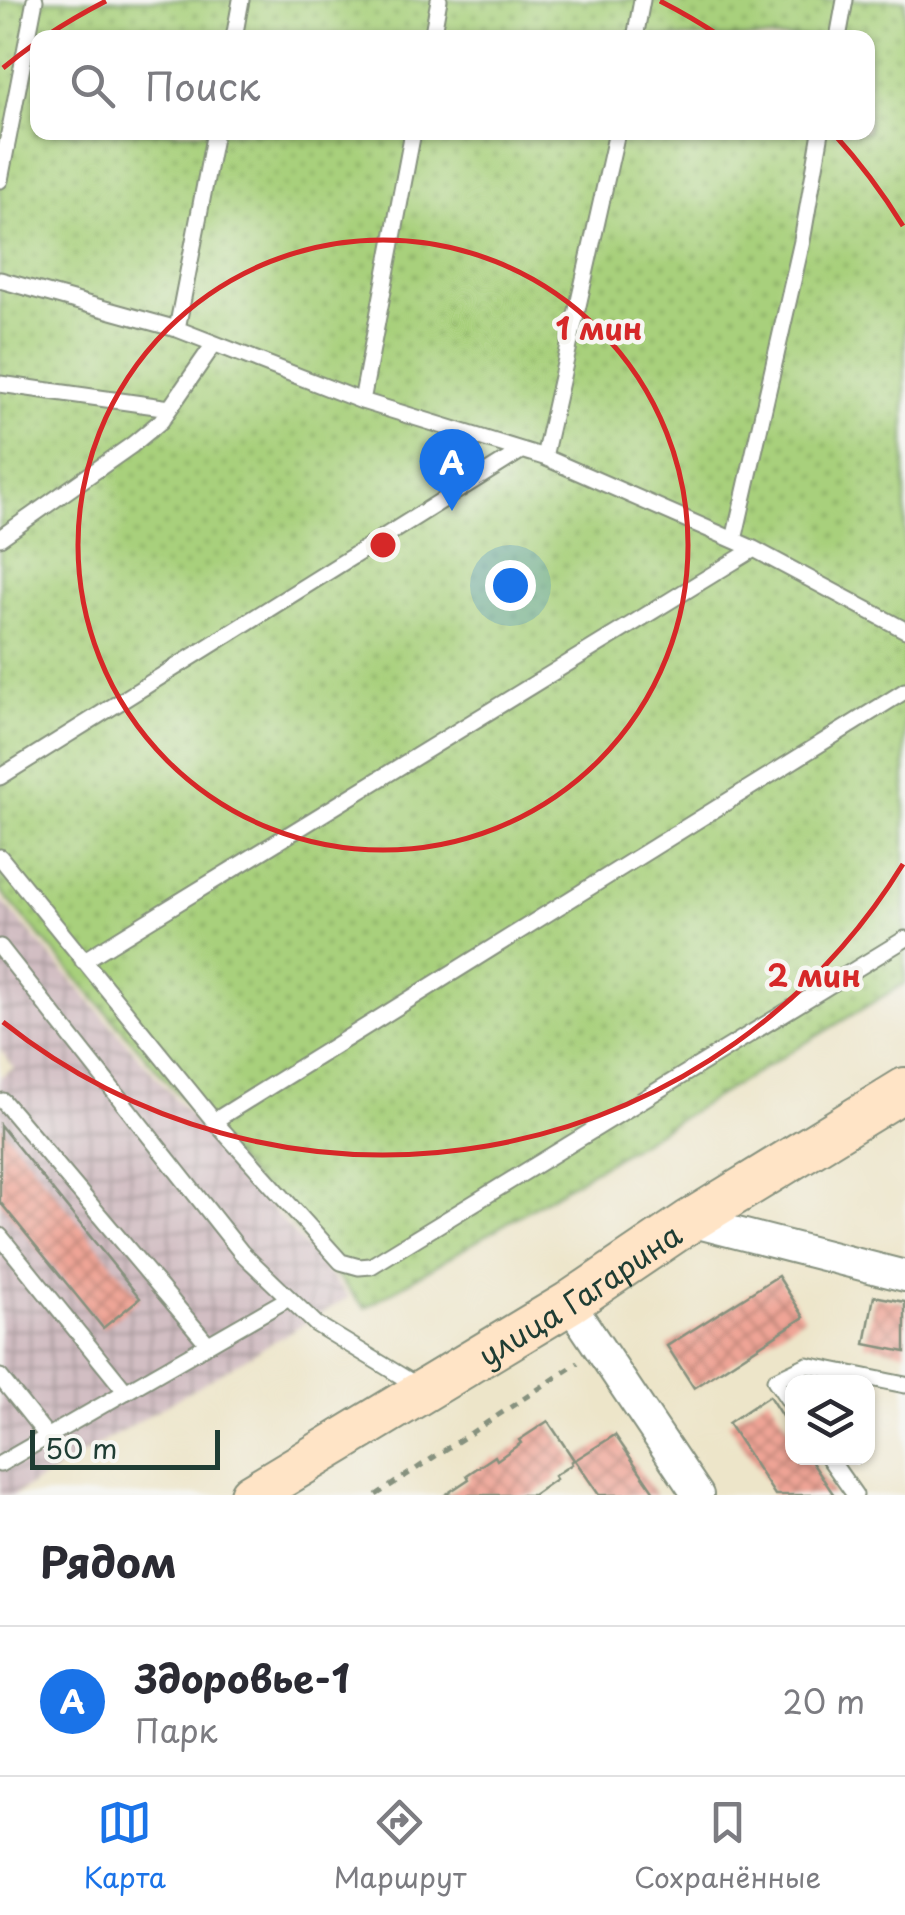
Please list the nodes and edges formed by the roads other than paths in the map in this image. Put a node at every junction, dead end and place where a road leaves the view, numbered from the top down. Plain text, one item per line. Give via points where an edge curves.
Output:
1 (35, 0) edge
2 (242, 0) edge
3 (439, 0) edge
4 (642, 0) edge
5 (845, 0) edge
6 (236, 30) edge
7 (433, 30) edge
8 (636, 30) edge
9 (839, 30) edge
10 (214, 140) edge
11 (412, 140) edge
12 (615, 140) edge
13 (820, 140) edge
14 (0, 180) edge
15 (0, 280) edge
16 (177, 329) junction
17 (214, 344) junction
18 (0, 384) edge
19 (362, 402) junction
20 (170, 408) junction
21 (521, 451) junction
22 (544, 457) junction
23 (0, 538) edge
24 (734, 540) junction
25 (754, 549) junction
26 (905, 630) edge
27 (905, 691) edge
28 (0, 777) edge
29 (0, 857) edge
30 (905, 938) edge
31 (0, 946) edge
32 (83, 961) junction
33 (905, 1089) edge
34 (3, 1102) dead end
35 (214, 1121) junction
36 (690, 1222) junction
37 (0, 1236) edge
38 (905, 1276) edge
39 (289, 1298) junction
40 (570, 1303) junction
41 (208, 1344) junction
42 (785, 1375) edge
43 (786, 1375) edge
44 (856, 1375) edge
45 (0, 1377) edge
46 (875, 1379) edge
47 (905, 1385) edge
48 (425, 1390) junction
49 (126, 1392) junction
50 (785, 1395) edge
51 (48, 1436) junction
52 (0, 1464) edge
53 (834, 1465) edge
54 (255, 1494) edge
55 (698, 1495) edge
56 (855, 1495) edge

1 - 14 lane
2 - 6 lane
3 - 7 lane
4 - 8 lane
5 - 9 lane
10 - 16 lane
11 - 19 lane
12 - 22 lane
13 - 24 lane
15 - 16 lane
16 - 17 lane
17 - 19 lane
17 - 20 lane
18 - 20 lane
19 - 21 lane
20 - 23 lane via 132,445
21 - 22 lane
21 - 28 lane
22 - 24 lane
24 - 25 lane
25 - 26 lane
25 - 32 lane
27 - 35 lane
29 - 32 lane
30 - 35 lane via 371,1266 340,1262
31 - 39 lane via 240,1252
32 - 35 lane
33 - 36 street, улица Гагарина
34 - 41 lane
36 - 38 street
36 - 40 street, улица Гагарина
37 - 49 lane
39 - 41 lane
39 - 48 lane via 316,1324
40 - 48 street, улица Гагарина
40 - 55 street
41 - 49 lane
42 - 50 lane via 775,1380
43 - 44 lane via 807,1365
45 - 51 lane
46 - 47 lane
48 - 54 street, улица Гагарина
49 - 51 lane
51 - 52 lane
53 - 56 lane

